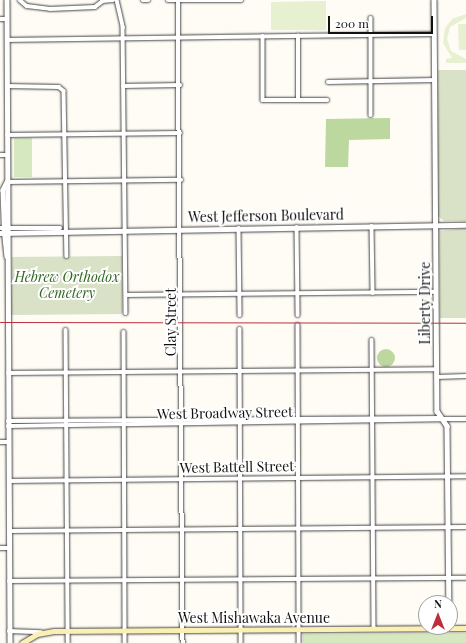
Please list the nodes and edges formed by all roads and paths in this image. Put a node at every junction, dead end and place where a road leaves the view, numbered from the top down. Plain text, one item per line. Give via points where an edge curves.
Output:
1 (7, 0) edge
2 (20, 0) edge
3 (101, 0) edge
4 (113, 0) edge
5 (117, 0) edge
6 (143, 0) edge
7 (148, 0) edge
8 (168, 0) edge
9 (241, 0) edge
10 (434, 0) edge
11 (178, 2) junction
12 (371, 18) dead end
13 (0, 20) edge
14 (7, 20) junction
15 (371, 34) junction
16 (434, 34) junction
17 (263, 36) junction
18 (298, 36) junction
19 (180, 38) junction
20 (123, 39) junction
21 (7, 40) junction
22 (434, 80) junction
23 (328, 82) dead end
24 (371, 82) junction
25 (180, 85) junction
26 (7, 86) junction
27 (123, 86) junction
28 (298, 100) junction
29 (327, 100) dead end
30 (371, 115) dead end
31 (123, 133) junction
32 (180, 133) junction
33 (65, 134) junction
34 (7, 135) junction
35 (0, 154) edge
36 (7, 155) junction
37 (181, 180) junction
38 (124, 181) junction
39 (7, 182) junction
40 (66, 182) junction
41 (372, 226) junction
42 (435, 226) junction
43 (466, 226) edge
44 (239, 227) junction
45 (298, 227) junction
46 (125, 228) junction
47 (181, 228) junction
48 (66, 229) junction
49 (10, 230) junction
50 (2, 232) edge
51 (7, 256) junction
52 (67, 256) dead end
53 (436, 292) junction
54 (373, 293) junction
55 (182, 294) junction
56 (240, 294) junction
57 (298, 294) junction
58 (126, 295) junction
59 (126, 313) dead end
60 (240, 315) dead end
61 (298, 315) dead end
62 (298, 325) dead end
63 (240, 329) dead end
64 (66, 330) dead end
65 (124, 332) dead end
66 (372, 340) dead end
67 (437, 369) junction
68 (298, 370) junction
69 (372, 370) junction
70 (182, 371) junction
71 (240, 371) junction
72 (66, 372) junction
73 (124, 372) junction
74 (8, 373) junction
75 (466, 376) edge
76 (437, 377) junction
77 (373, 417) junction
78 (298, 418) junction
79 (182, 419) junction
80 (240, 419) junction
81 (442, 419) junction
82 (466, 419) edge
83 (124, 420) junction
84 (66, 421) junction
85 (373, 422) junction
86 (298, 423) junction
87 (8, 424) junction
88 (182, 424) junction
89 (240, 424) junction
90 (124, 425) junction
91 (67, 426) junction
92 (0, 442) edge
93 (9, 442) junction
94 (448, 476) junction
95 (466, 476) edge
96 (373, 477) junction
97 (298, 478) junction
98 (183, 479) junction
99 (240, 479) junction
100 (67, 480) junction
101 (125, 480) junction
102 (9, 481) junction
103 (448, 527) junction
104 (466, 527) edge
105 (373, 528) junction
106 (298, 529) junction
107 (125, 530) junction
108 (183, 530) junction
109 (240, 530) junction
110 (9, 531) junction
111 (67, 531) junction
112 (0, 548) edge
113 (9, 548) junction
114 (374, 578) junction
115 (448, 578) junction
116 (466, 578) edge
117 (183, 580) junction
118 (241, 580) junction
119 (299, 580) junction
120 (9, 581) junction
121 (67, 581) junction
122 (125, 581) junction
123 (449, 595) edge
124 (418, 628) edge
125 (374, 629) junction
126 (241, 630) junction
127 (299, 630) junction
128 (9, 631) junction
129 (68, 631) junction
130 (125, 631) junction
131 (183, 631) junction
132 (42, 633) junction
133 (10, 643) edge
134 (22, 643) edge
135 (68, 643) edge
136 (125, 643) edge
137 (183, 643) edge
138 (241, 643) edge
139 (299, 643) edge

1 - 14 street
2 - 3 street via 27,6 50,9 95,8
3 - 4 street
5 - 20 street
6 - 7 street
8 - 11 street
9 - 11 street
10 - 16 street, Liberty Drive
11 - 19 street, Clay Street
12 - 15 street
13 - 14 street
14 - 21 street
15 - 16 street
15 - 18 street
15 - 24 street
16 - 22 street, Liberty Drive
17 - 18 street
17 - 19 street
17 - 28 street via 263,100
18 - 28 street
19 - 20 street
19 - 25 street, Clay Street
20 - 21 street
20 - 27 street
21 - 26 street
22 - 24 street
22 - 42 street, Liberty Drive
23 - 24 street
24 - 30 street
25 - 27 street
25 - 32 street, Clay Street
26 - 33 street via 62,89
26 - 34 street
27 - 31 street
28 - 29 street
31 - 32 street
31 - 33 street
31 - 38 street
32 - 37 street, Clay Street
33 - 34 street
33 - 40 street
34 - 36 street
35 - 36 street
36 - 39 street
37 - 38 street
37 - 47 street, Clay Street
38 - 40 street
38 - 46 street
39 - 40 street
39 - 49 street
39 - 50 street via 3,190
40 - 48 street
41 - 42 street, West Jefferson Boulevard
41 - 45 street, West Jefferson Boulevard
41 - 54 street
42 - 43 street, West Jefferson Boulevard
42 - 53 street, Liberty Drive
44 - 45 street, West Jefferson Boulevard
44 - 47 street, West Jefferson Boulevard
44 - 56 street
45 - 57 street
46 - 47 street, West Jefferson Boulevard
46 - 48 street, West Jefferson Boulevard
46 - 58 street
47 - 55 street, Clay Street
48 - 49 street, West Jefferson Boulevard
48 - 52 street
49 - 50 street, West Jefferson Boulevard
49 - 51 street
50 - 51 street
51 - 74 street
53 - 54 street
53 - 67 street, Liberty Drive
54 - 57 street
55 - 56 street
55 - 58 street
55 - 70 street, Clay Street
56 - 57 street
56 - 60 street
57 - 61 street
58 - 59 street
62 - 68 street
63 - 71 street
64 - 72 street
65 - 73 street
66 - 69 street
67 - 69 street
67 - 76 street, Liberty Drive
68 - 69 street
68 - 71 street
68 - 78 street
69 - 77 street
70 - 71 street
70 - 73 street
70 - 79 street, Clay Street
71 - 80 street
72 - 73 street
72 - 74 street
72 - 84 street
73 - 83 street
74 - 87 street
75 - 76 street
76 - 81 street, Liberty Drive via 437,411
77 - 78 street, West Broadway Street
77 - 81 street, West Broadway Street
77 - 85 street
78 - 80 street, West Broadway Street
78 - 86 street
79 - 80 street, West Broadway Street
79 - 83 street, West Broadway Street
79 - 88 street, Clay Street
80 - 89 street
81 - 82 street, West Broadway Street
81 - 85 street, West Broadway Street
81 - 94 street, Liberty Drive via 447,426
83 - 84 street, West Broadway Street
83 - 90 street
84 - 87 street, West Broadway Street
84 - 91 street
85 - 86 street, West Broadway Street
85 - 96 street
86 - 89 street, West Broadway Street
86 - 97 street
87 - 91 street, West Broadway Street
87 - 93 street
88 - 89 street, West Broadway Street
88 - 90 street, West Broadway Street
88 - 98 street, Clay Street
89 - 99 street
90 - 91 street, West Broadway Street
90 - 101 street
91 - 100 street
92 - 93 street
93 - 102 street
94 - 95 street, West Battell Street
94 - 96 street, West Battell Street
94 - 103 street, Liberty Drive
96 - 97 street, West Battell Street
96 - 105 street
97 - 99 street, West Battell Street
97 - 106 street
98 - 99 street, West Battell Street
98 - 101 street, West Battell Street
98 - 108 street, Clay Street
99 - 109 street
100 - 101 street, West Battell Street
100 - 102 street, West Battell Street
100 - 111 street
101 - 107 street
102 - 110 street
103 - 104 street
103 - 105 street
103 - 115 street, Liberty Drive
105 - 106 street
105 - 114 street
106 - 109 street
106 - 119 street
107 - 108 street
107 - 111 street
107 - 122 street
108 - 109 street
108 - 117 street, Clay Street
109 - 118 street
110 - 111 street
110 - 113 street
111 - 121 street
112 - 113 street
113 - 120 street
114 - 115 street
114 - 119 street
114 - 125 street
115 - 116 street
115 - 123 street, Liberty Drive
117 - 118 street
117 - 122 street
117 - 131 street, Clay Street
118 - 119 street
118 - 126 street
119 - 127 street
120 - 121 street
120 - 128 street
121 - 122 street
121 - 129 street
122 - 130 street
124 - 125 main road, West Mishawaka Avenue
125 - 127 main road, West Mishawaka Avenue
126 - 127 main road, West Mishawaka Avenue
126 - 131 main road, West Mishawaka Avenue
126 - 138 street
127 - 139 street
128 - 132 street, West Mishawaka Avenue
128 - 133 street
129 - 130 main road, West Mishawaka Avenue
129 - 132 main road, West Mishawaka Avenue
129 - 135 street
130 - 131 main road, West Mishawaka Avenue
130 - 136 street
131 - 137 street, Clay Street
132 - 134 main road, West Mishawaka Avenue

